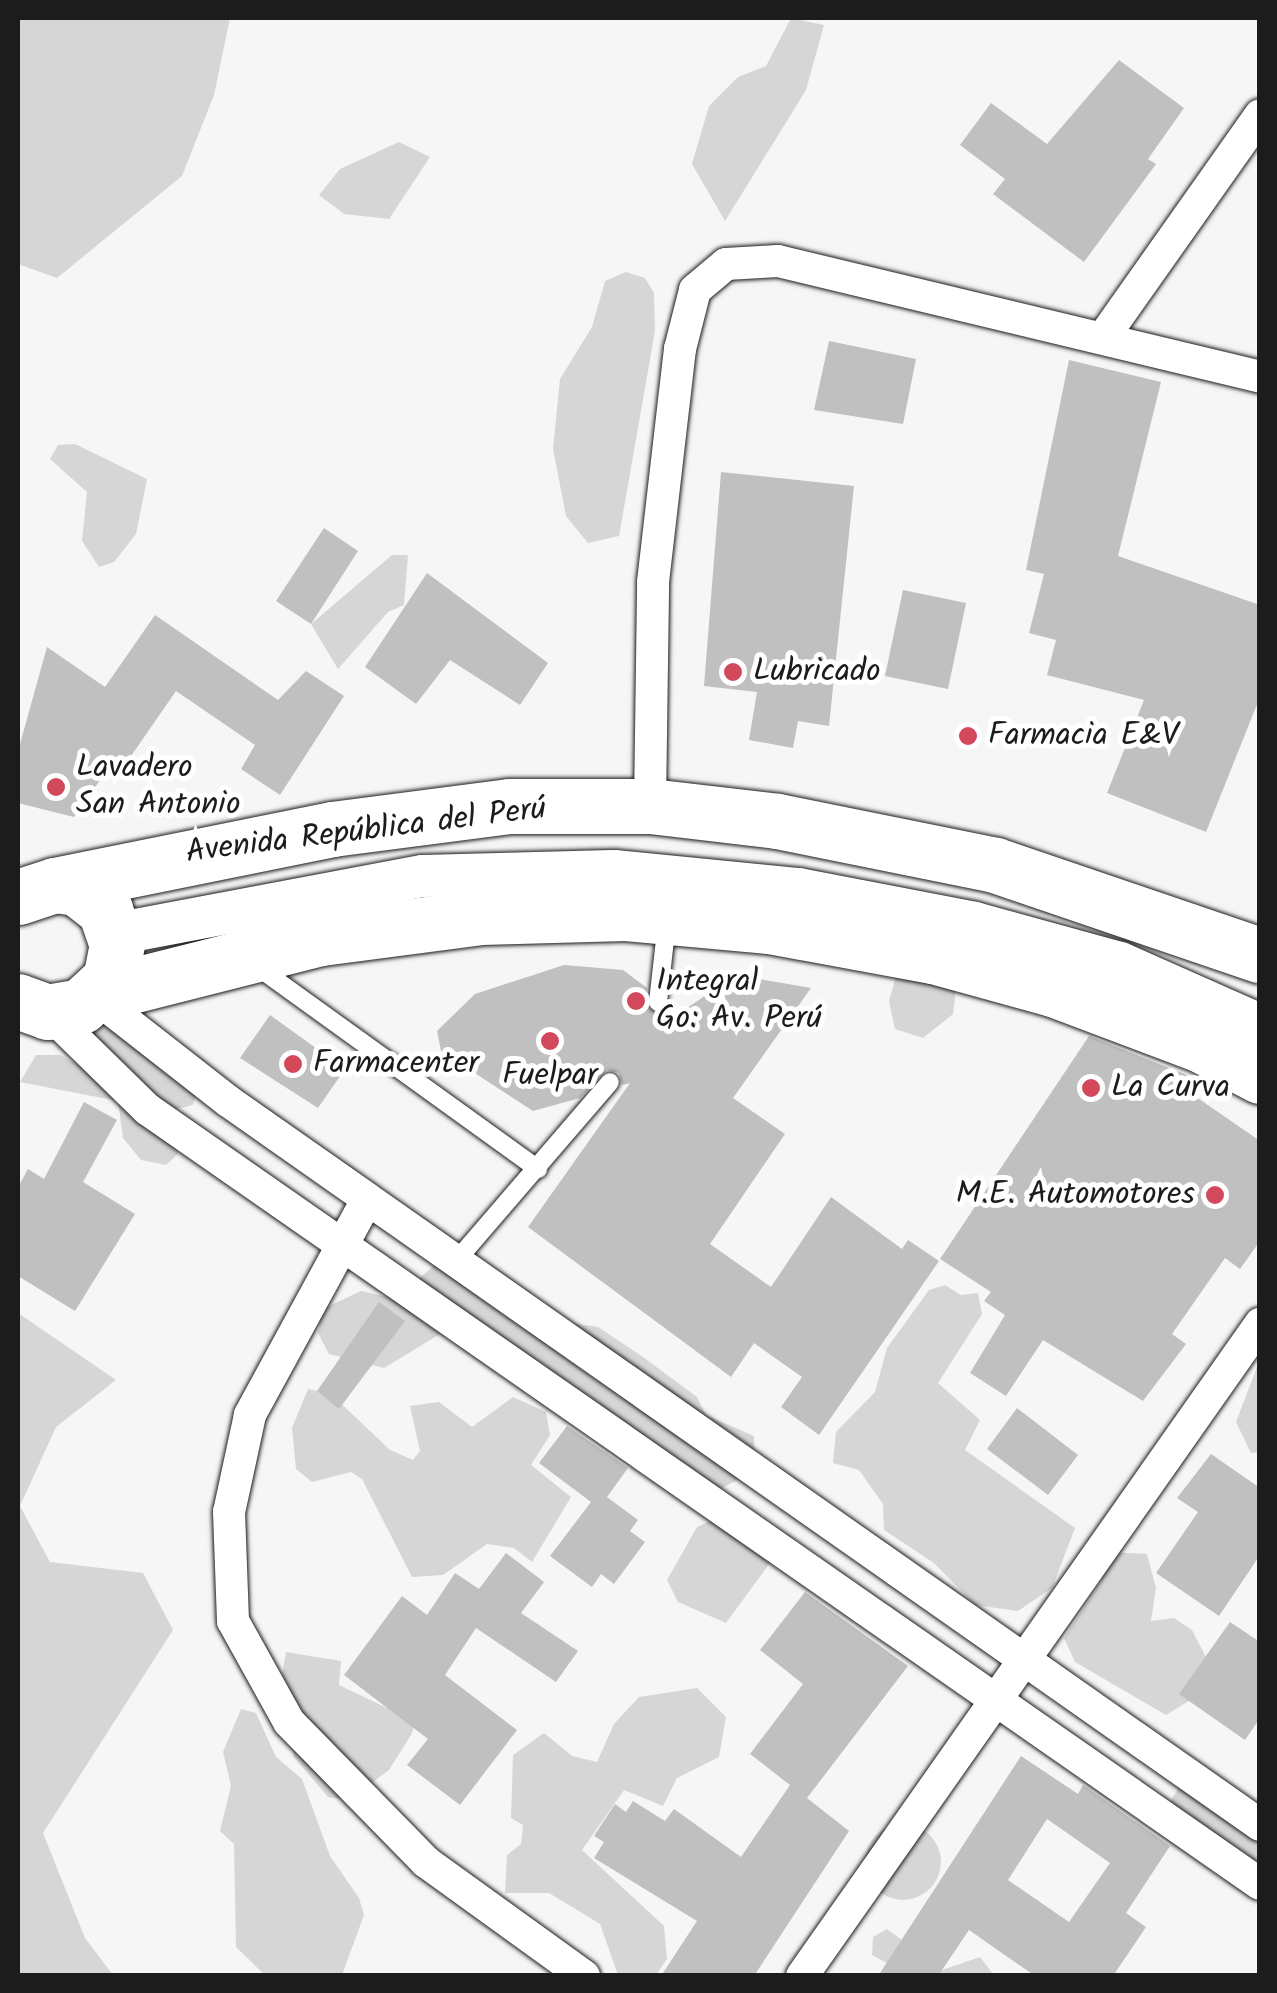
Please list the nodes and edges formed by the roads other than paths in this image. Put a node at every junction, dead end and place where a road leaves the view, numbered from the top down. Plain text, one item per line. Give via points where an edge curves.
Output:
1 (1260, 115) edge
2 (1106, 335) junction
3 (1260, 377) edge
4 (650, 806) junction
5 (28, 892) edge
6 (668, 916) junction
7 (115, 934) junction
8 (240, 954) junction
9 (1260, 954) edge
10 (658, 1002) dead end
11 (54, 1006) edge
12 (1260, 1025) edge
13 (1260, 1076) edge
14 (610, 1082) dead end
15 (538, 1169) junction
16 (367, 1200) junction
17 (341, 1247) junction
18 (456, 1262) junction
19 (1260, 1324) edge
20 (1024, 1659) junction
21 (996, 1700) junction
22 (1260, 1824) edge
23 (1260, 1884) edge
24 (584, 1976) edge
25 (802, 1976) edge

1 - 2 street
2 - 3 street
2 - 4 street via 778,262 726,264 695,290 680,349 653,582
4 - 5 highway, Avenida República del Perú via 510,806 332,829
4 - 9 highway, Avenida República del Perú via 777,821 995,865
5 - 7 highway via 92,897
6 - 8 highway via 480,917
6 - 10 lane
6 - 13 highway via 770,926 1002,975 1201,1044
7 - 11 highway via 116,962
7 - 12 street via 423,876 614,872 799,889 958,919 1120,963
8 - 11 highway
8 - 15 lane
11 - 16 street
11 - 17 street via 147,1109
14 - 15 lane
15 - 18 lane
16 - 17 street
16 - 18 street
17 - 21 street
17 - 24 street via 250,1415 229,1512 233,1621 289,1722 426,1862
18 - 20 street
19 - 20 street
20 - 21 street
20 - 22 street
21 - 23 street
21 - 25 street

